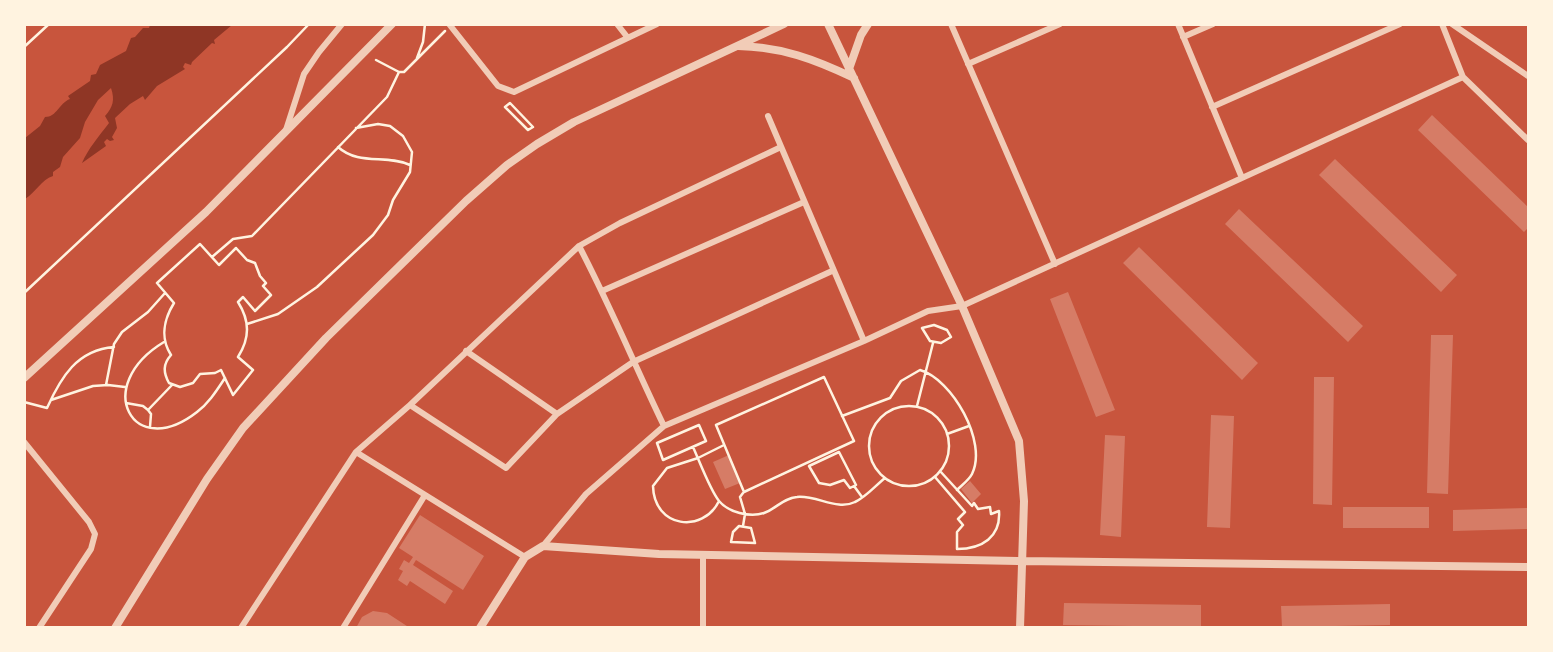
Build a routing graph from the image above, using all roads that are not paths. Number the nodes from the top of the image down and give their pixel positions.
1 (342, 24) edge
2 (392, 24) edge
3 (617, 24) edge
4 (657, 24) edge
5 (768, 24) edge
6 (784, 24) edge
7 (828, 24) edge
8 (867, 24) edge
9 (951, 24) edge
10 (1060, 24) edge
11 (1178, 24) edge
12 (1213, 24) edge
13 (1400, 24) edge
14 (1442, 24) edge
15 (1452, 24) edge
16 (449, 25) edge
17 (759, 36) junction
18 (1183, 37) junction
19 (628, 38) junction
20 (735, 46) junction
21 (968, 64) junction
22 (849, 69) junction
23 (1528, 76) edge
24 (1463, 77) junction
25 (854, 78) junction
26 (1212, 107) junction
27 (768, 116) dead end
28 (284, 135) junction
29 (1528, 140) edge
30 (781, 147) junction
31 (1242, 178) junction
32 (804, 202) junction
33 (579, 246) junction
34 (1055, 264) junction
35 (832, 271) junction
36 (602, 291) junction
37 (962, 306) junction
38 (864, 341) junction
39 (466, 351) junction
40 (633, 362) junction
41 (24, 378) edge
42 (410, 405) junction
43 (557, 414) junction
44 (664, 426) junction
45 (24, 442) edge
46 (356, 452) junction
47 (425, 495) junction
48 (543, 547) junction
49 (702, 555) junction
50 (525, 557) junction
51 (1021, 561) junction
52 (1528, 567) edge
53 (39, 628) edge
54 (115, 628) edge
55 (241, 628) edge
56 (343, 628) edge
57 (480, 628) edge
58 (703, 628) edge
59 (1020, 628) edge

1 - 28 street
2 - 28 street
3 - 19 street
4 - 19 street
5 - 17 street
6 - 17 street
7 - 22 street
8 - 22 street
9 - 21 street
10 - 21 street
11 - 18 street
12 - 18 street
13 - 26 street
14 - 24 street
15 - 23 street
16 - 19 street
17 - 20 street
18 - 26 street
20 - 25 street
20 - 54 street
21 - 34 street
22 - 25 street
24 - 29 street
24 - 31 street
25 - 37 street
26 - 31 street
27 - 30 street
28 - 41 street
30 - 32 street
30 - 33 street
31 - 34 street
32 - 35 street
32 - 36 street
33 - 36 street
33 - 39 street
34 - 37 street
35 - 38 street
35 - 40 street
36 - 40 street
37 - 38 street
37 - 51 street
38 - 44 street
39 - 42 street
39 - 43 street
40 - 43 street
40 - 44 street
42 - 43 street
42 - 46 street
44 - 48 street
45 - 53 street
46 - 47 street
46 - 55 street
47 - 50 street
47 - 56 street
48 - 49 street
48 - 50 street
49 - 51 street
49 - 58 street
50 - 57 street
51 - 52 street
51 - 59 street

